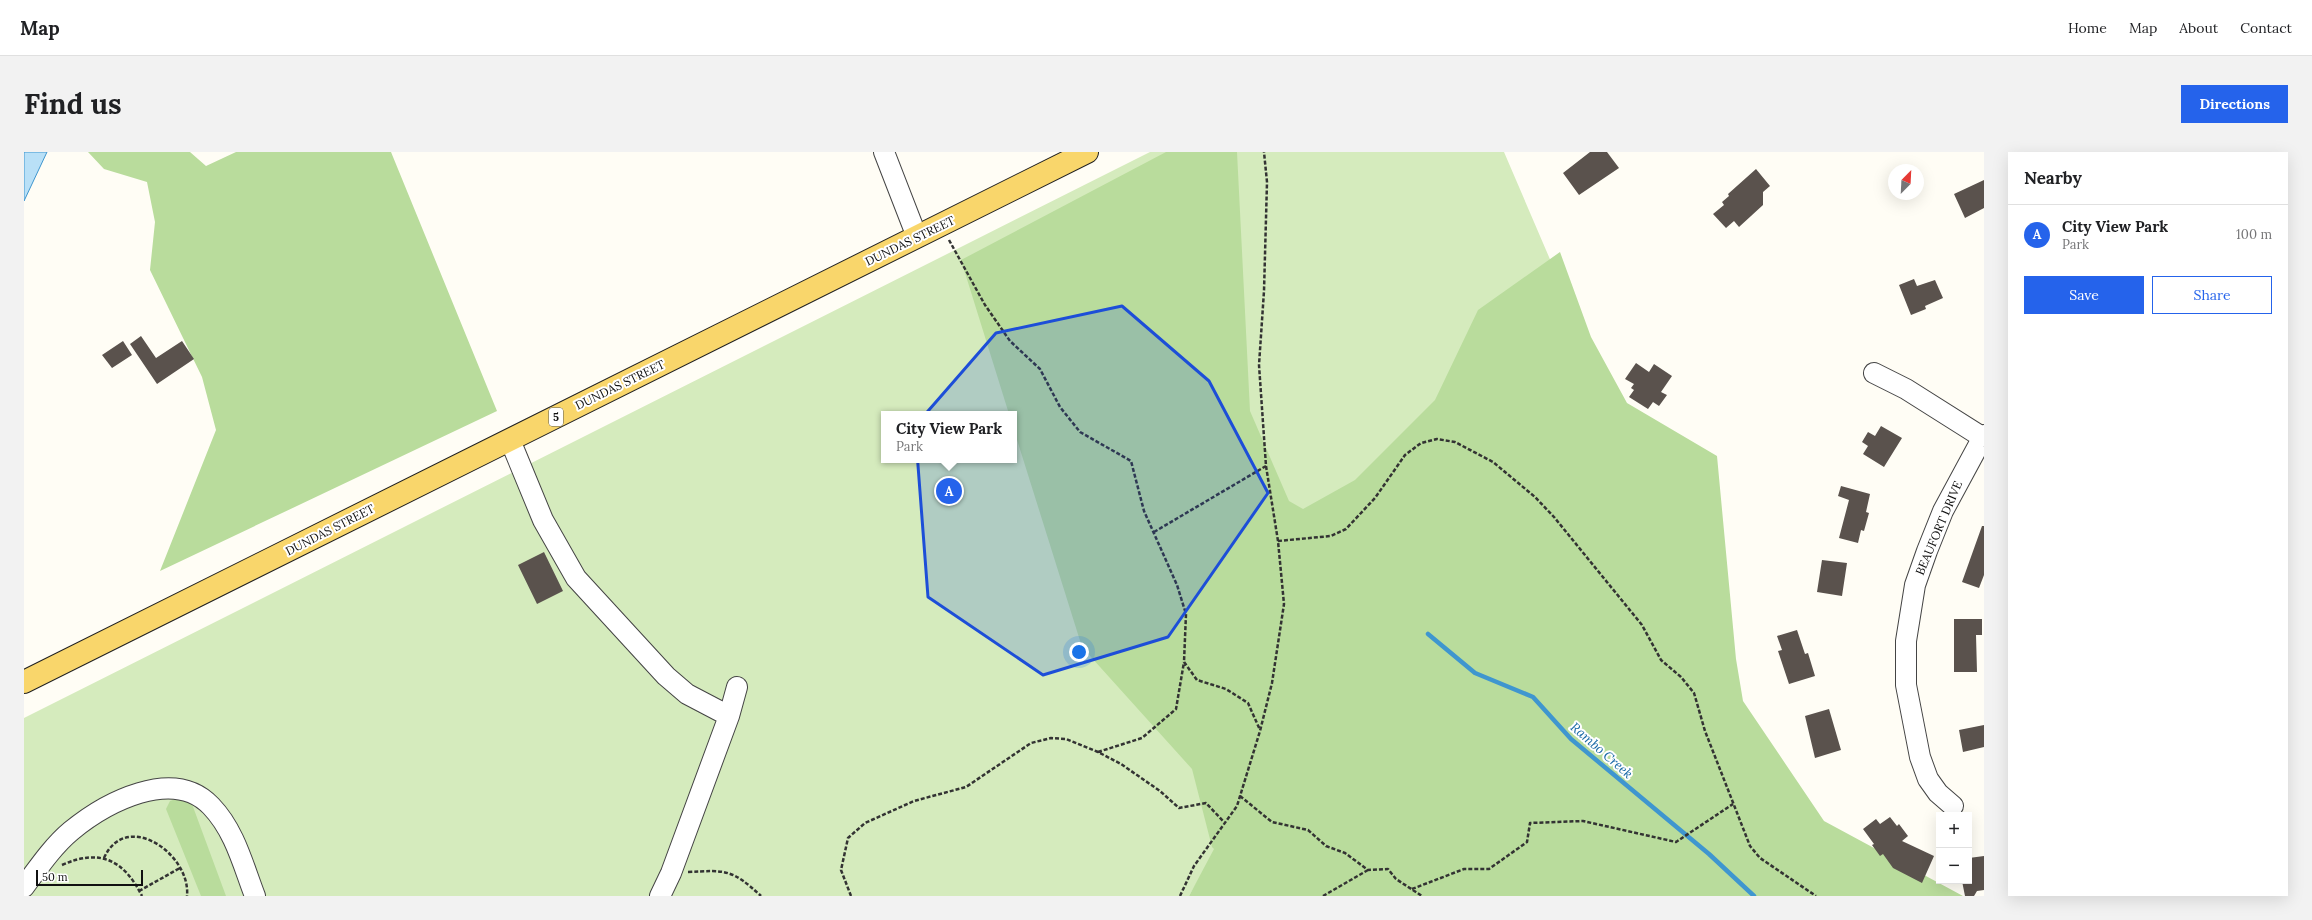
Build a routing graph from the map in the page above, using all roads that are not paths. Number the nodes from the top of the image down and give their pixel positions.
1 (884, 152) edge
2 (1087, 152) edge
3 (917, 237) junction
4 (1874, 373) dead end
5 (1983, 436) edge
6 (510, 440) junction
7 (24, 682) edge
8 (737, 687) dead end
9 (729, 716) junction
10 (1953, 806) dead end
11 (24, 887) edge
12 (255, 896) edge
13 (660, 896) edge

1 - 3 street
2 - 3 main road, DUNDAS STREET / 5
3 - 6 main road, DUNDAS STREET / 5
4 - 5 street
5 - 10 street, BEAUFORT DRIVE
6 - 7 main road, DUNDAS STREET / 5
6 - 9 street
8 - 9 street
9 - 13 street
11 - 12 street

